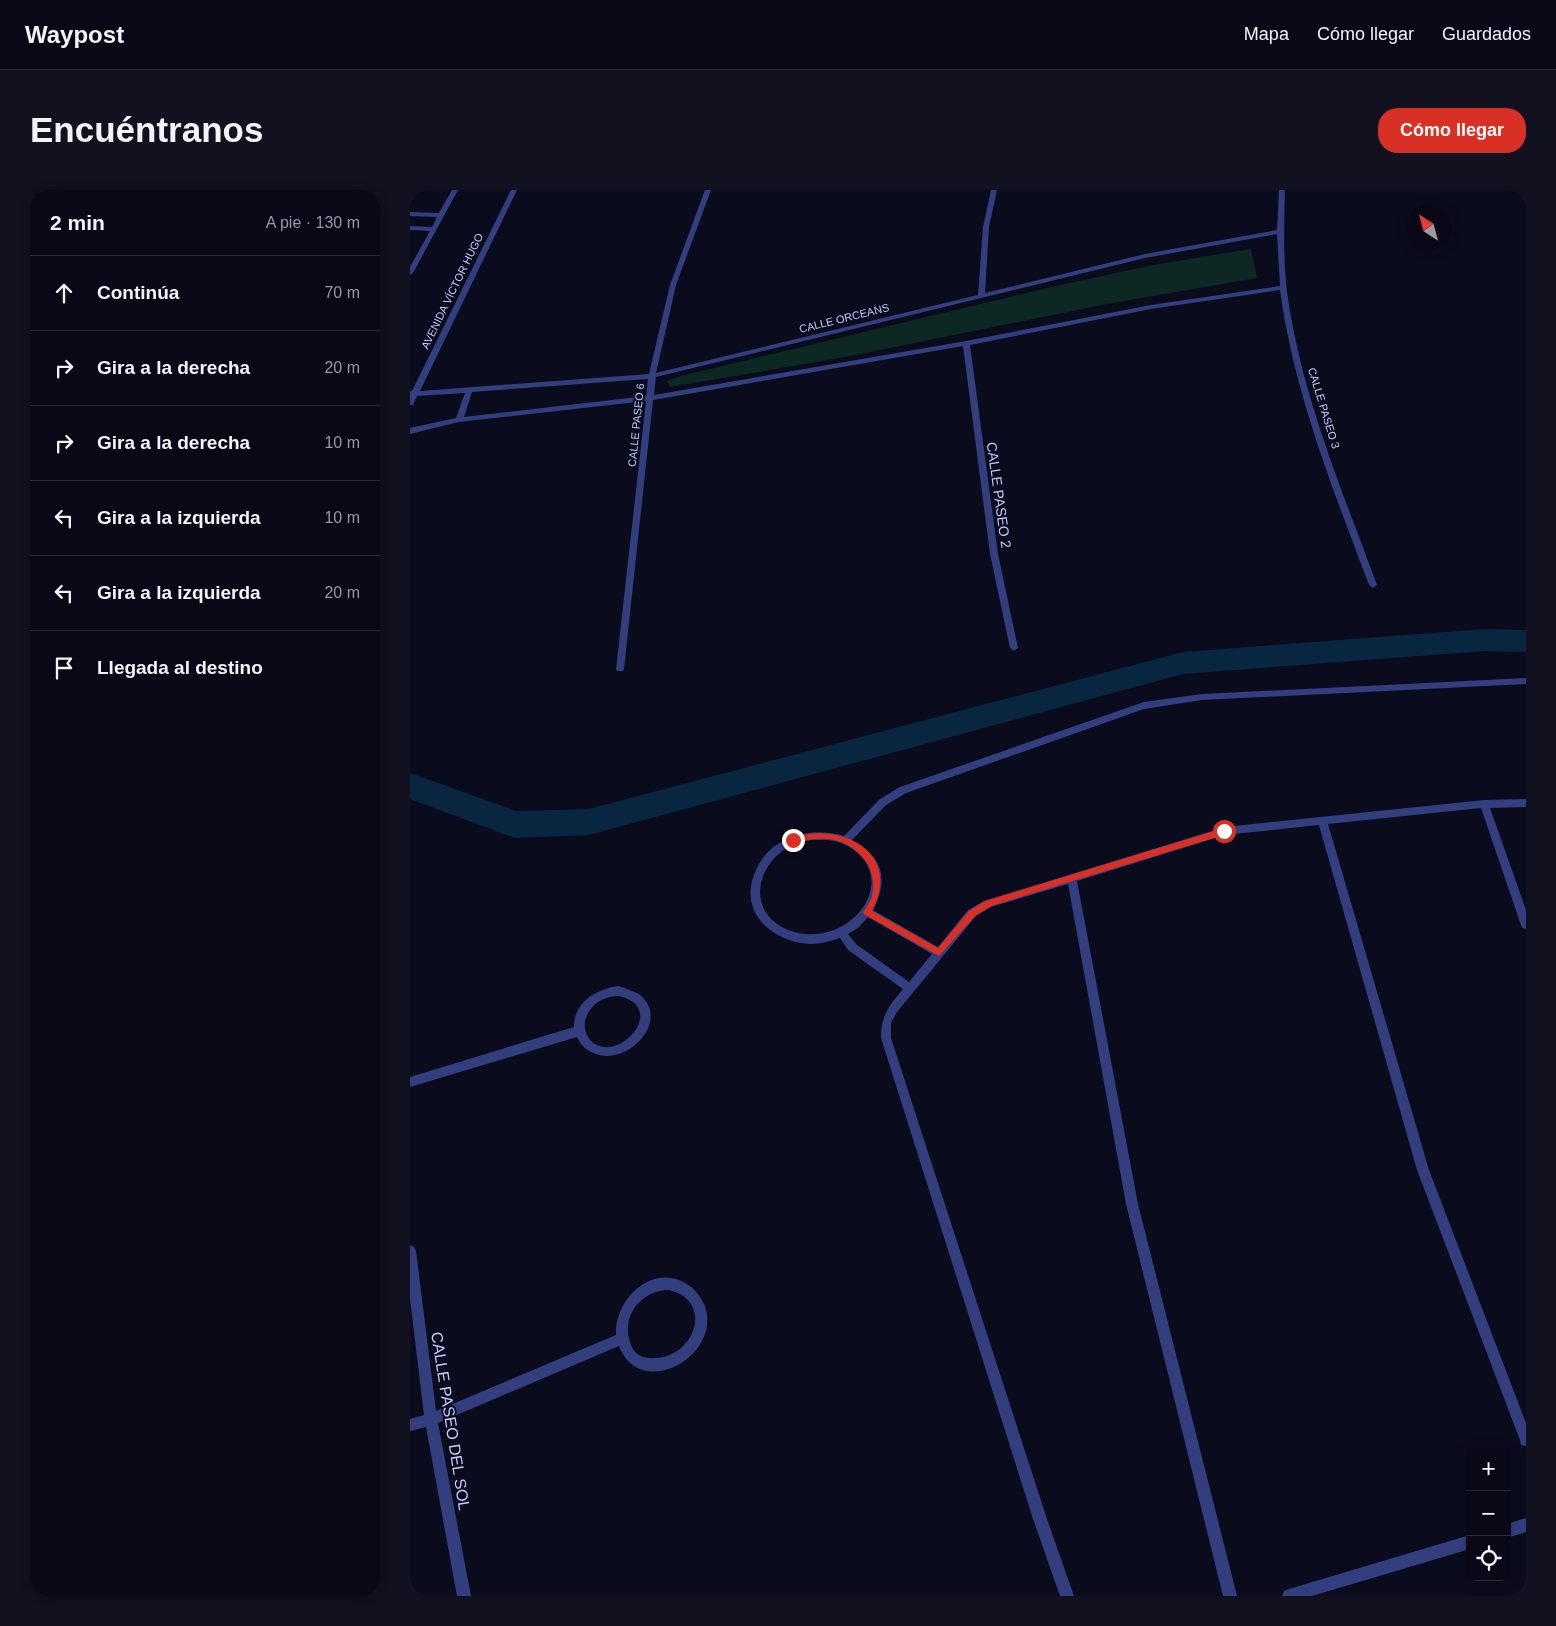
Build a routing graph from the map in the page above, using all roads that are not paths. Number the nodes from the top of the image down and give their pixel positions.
1 (455, 190) edge
2 (514, 190) edge
3 (708, 190) edge
4 (994, 190) edge
5 (1282, 190) edge
6 (410, 214) edge
7 (442, 215) junction
8 (410, 228) edge
9 (434, 229) junction
10 (1280, 231) junction
11 (410, 273) edge
12 (1282, 288) junction
13 (981, 296) junction
14 (966, 343) junction
15 (652, 376) junction
16 (469, 391) junction
17 (412, 393) edge
18 (650, 398) junction
19 (410, 403) edge
20 (459, 420) junction
21 (410, 431) edge
22 (1373, 585) dead end
23 (1014, 648) dead end
24 (620, 669) dead end
25 (1526, 681) edge
26 (1526, 803) edge
27 (1484, 804) junction
28 (1322, 820) junction
29 (846, 840) junction
30 (1072, 878) junction
31 (868, 912) junction
32 (1526, 925) edge
33 (842, 933) junction
34 (939, 953) junction
35 (910, 988) junction
36 (579, 1031) junction
37 (410, 1082) edge
38 (410, 1251) edge
39 (621, 1339) junction
40 (431, 1420) junction
41 (410, 1425) edge
42 (1526, 1440) edge
43 (1526, 1526) edge
44 (1511, 1530) edge
45 (1466, 1543) edge
46 (464, 1596) edge
47 (1067, 1596) edge
48 (1230, 1596) edge
49 (1289, 1596) edge

1 - 7 street
2 - 17 street, AVENIDA VÍCTOR HUGO
3 - 15 street, CALLE PASEO 6
4 - 13 street
5 - 10 street, CALLE PASEO 3
6 - 7 street
7 - 9 street
8 - 9 street
9 - 11 street
10 - 12 street, CALLE PASEO 3
10 - 13 street, CALLE ORCEANS
12 - 14 street
12 - 22 street, CALLE PASEO 3
13 - 15 street, CALLE ORCEANS
14 - 18 street
14 - 23 street, CALLE PASEO 2
15 - 16 street, CALLE ORCEANS
15 - 18 street, CALLE PASEO 6
16 - 17 street, CALLE ORCEANS
16 - 20 street
17 - 19 street, AVENIDA VÍCTOR HUGO
18 - 20 street
18 - 24 street, CALLE PASEO 6
20 - 21 street
25 - 29 street
26 - 27 street
27 - 28 street
27 - 32 street
28 - 30 street
28 - 42 street
29 - 31 street
29 - 33 street
30 - 34 street
30 - 48 street
31 - 33 street
31 - 34 street
33 - 35 street
34 - 35 street
35 - 47 street
36 - 36 street
36 - 37 street
38 - 40 street, CALLE PASEO DEL SOL
39 - 39 street
39 - 40 street
40 - 41 street
40 - 46 street, CALLE PASEO DEL SOL
43 - 44 street
45 - 49 street

